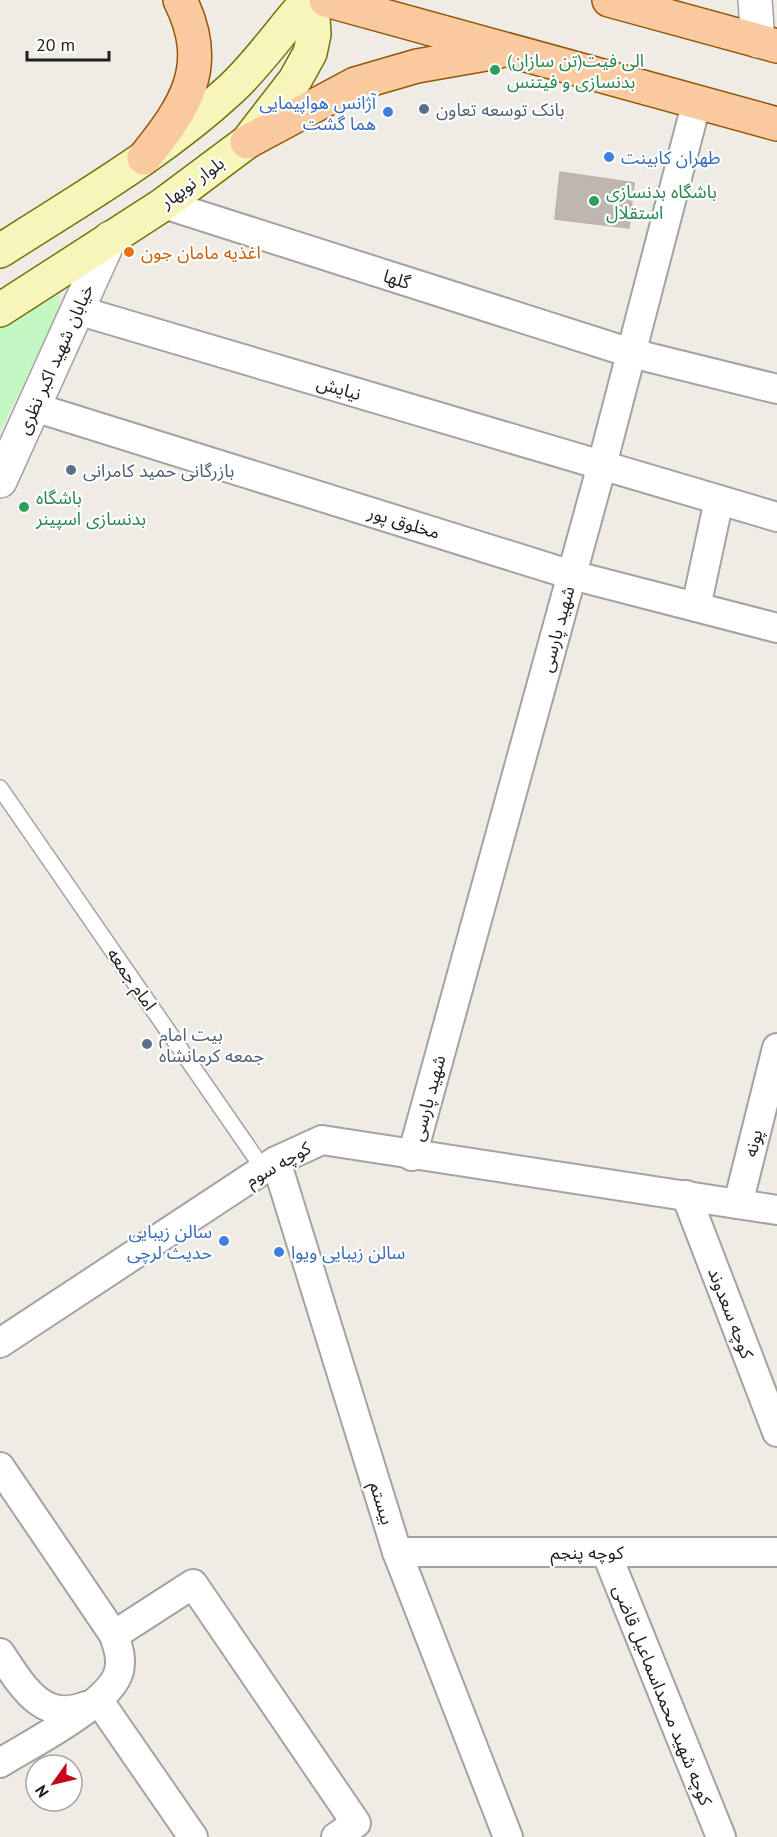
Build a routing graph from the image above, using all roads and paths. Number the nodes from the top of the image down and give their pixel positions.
1 (180, 0) edge
2 (310, 0) edge
3 (326, 0) edge
4 (609, 0) edge
5 (756, 0) edge
6 (767, 44) edge
7 (507, 51) junction
8 (697, 101) junction
9 (777, 124) edge
10 (247, 142) junction
11 (144, 158) junction
12 (164, 204) junction
13 (110, 237) junction
14 (0, 251) edge
15 (0, 310) edge
16 (77, 310) junction
17 (631, 353) junction
18 (777, 390) edge
19 (34, 407) junction
20 (602, 465) junction
21 (0, 481) edge
22 (719, 500) junction
23 (777, 517) edge
24 (572, 575) junction
25 (696, 607) junction
26 (777, 628) edge
27 (0, 788) edge
28 (777, 1048) edge
29 (412, 1156) junction
30 (270, 1165) junction
31 (686, 1195) junction
32 (738, 1204) junction
33 (777, 1210) edge
34 (0, 1344) edge
35 (777, 1432) edge
36 (0, 1467) edge
37 (397, 1552) junction
38 (606, 1552) junction
39 (777, 1552) edge
40 (114, 1635) junction
41 (0, 1653) edge
42 (99, 1701) junction
43 (0, 1763) edge
44 (193, 1837) edge
45 (336, 1837) edge
46 (508, 1837) edge
47 (721, 1837) edge

1 - 11 main road
2 - 10 main road, بلوار نوبهار
2 - 11 main road, بلوار نوبهار
3 - 7 main road
4 - 6 main road
5 - 6 street
7 - 8 main road
7 - 10 main road
8 - 9 main road
8 - 17 street, شهید پارسی
10 - 12 main road, بلوار نوبهار
11 - 14 main road, بلوار نوبهار
12 - 13 main road, بلوار نوبهار
12 - 17 street, گلها
13 - 15 main road, بلوار نوبهار
13 - 16 street, خیابان شهید اکبر نظری
16 - 19 street, خیابان شهید اکبر نظری
16 - 20 street, نیایش
17 - 18 street, گلها
17 - 20 street, شهید پارسی
19 - 21 street, خیابان شهید اکبر نظری
19 - 24 street, مخلوق پور
20 - 22 street, نیایش
20 - 24 street, شهید پارسی
22 - 23 street, نیایش
22 - 25 street
24 - 25 street, مخلوق پور
24 - 29 street, شهید پارسی
25 - 26 street, مخلوق پور
27 - 30 lane, امام جمعه
28 - 32 street, پونه
29 - 30 street, کوچه سوم
29 - 31 street, کوچه سوم
30 - 34 street, کوچه سوم
30 - 37 street, بیستم
31 - 32 street, کوچه سوم
31 - 35 street, کوچه سعدوند
32 - 33 street, کوچه سوم
36 - 40 street
37 - 38 street, کوچه پنجم
37 - 46 street, بیستم
38 - 39 street, کوچه پنجم
38 - 47 street, کوچه شهید محمداسماعیل قاضی
40 - 42 street
40 - 45 street
41 - 42 street
42 - 43 street
42 - 44 street

